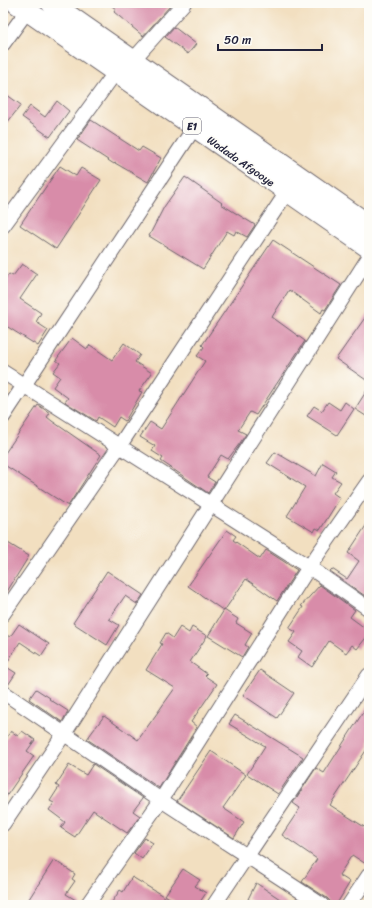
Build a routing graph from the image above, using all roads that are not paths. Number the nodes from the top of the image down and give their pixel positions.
1 (51, 3) edge
2 (184, 3) edge
3 (22, 7) edge
4 (3, 44) edge
5 (133, 60) junction
6 (115, 73) junction
7 (194, 128) junction
8 (287, 192) junction
9 (369, 225) edge
10 (3, 226) edge
11 (369, 248) edge
12 (369, 257) edge
13 (3, 372) edge
14 (23, 385) junction
15 (3, 417) edge
16 (120, 445) junction
17 (369, 481) edge
18 (211, 504) junction
19 (309, 567) junction
20 (369, 609) edge
21 (3, 614) edge
22 (369, 675) edge
23 (3, 692) edge
24 (64, 734) junction
25 (161, 800) junction
26 (3, 824) edge
27 (247, 855) junction
28 (369, 875) edge
29 (87, 905) edge
30 (214, 905) edge
31 (322, 905) edge
32 (349, 905) edge

1 - 5 highway, Wadada Afgooye / E1
2 - 5 street
3 - 4 street
3 - 6 highway, Wadada Afgooye / E1
5 - 9 highway, Wadada Afgooye / E1
6 - 7 highway, Wadada Afgooye / E1
6 - 10 street
7 - 8 highway, Wadada Afgooye / E1
7 - 14 street
8 - 11 highway, Wadada Afgooye / E1
8 - 16 street
12 - 18 street
13 - 14 street
14 - 15 street
14 - 16 street
16 - 18 street
16 - 21 street
17 - 19 street
18 - 19 street
18 - 24 street
19 - 20 street
19 - 25 street
22 - 27 street
23 - 24 street
24 - 25 street
24 - 26 street
25 - 27 street
25 - 29 street
27 - 30 street
27 - 31 street
28 - 32 street

